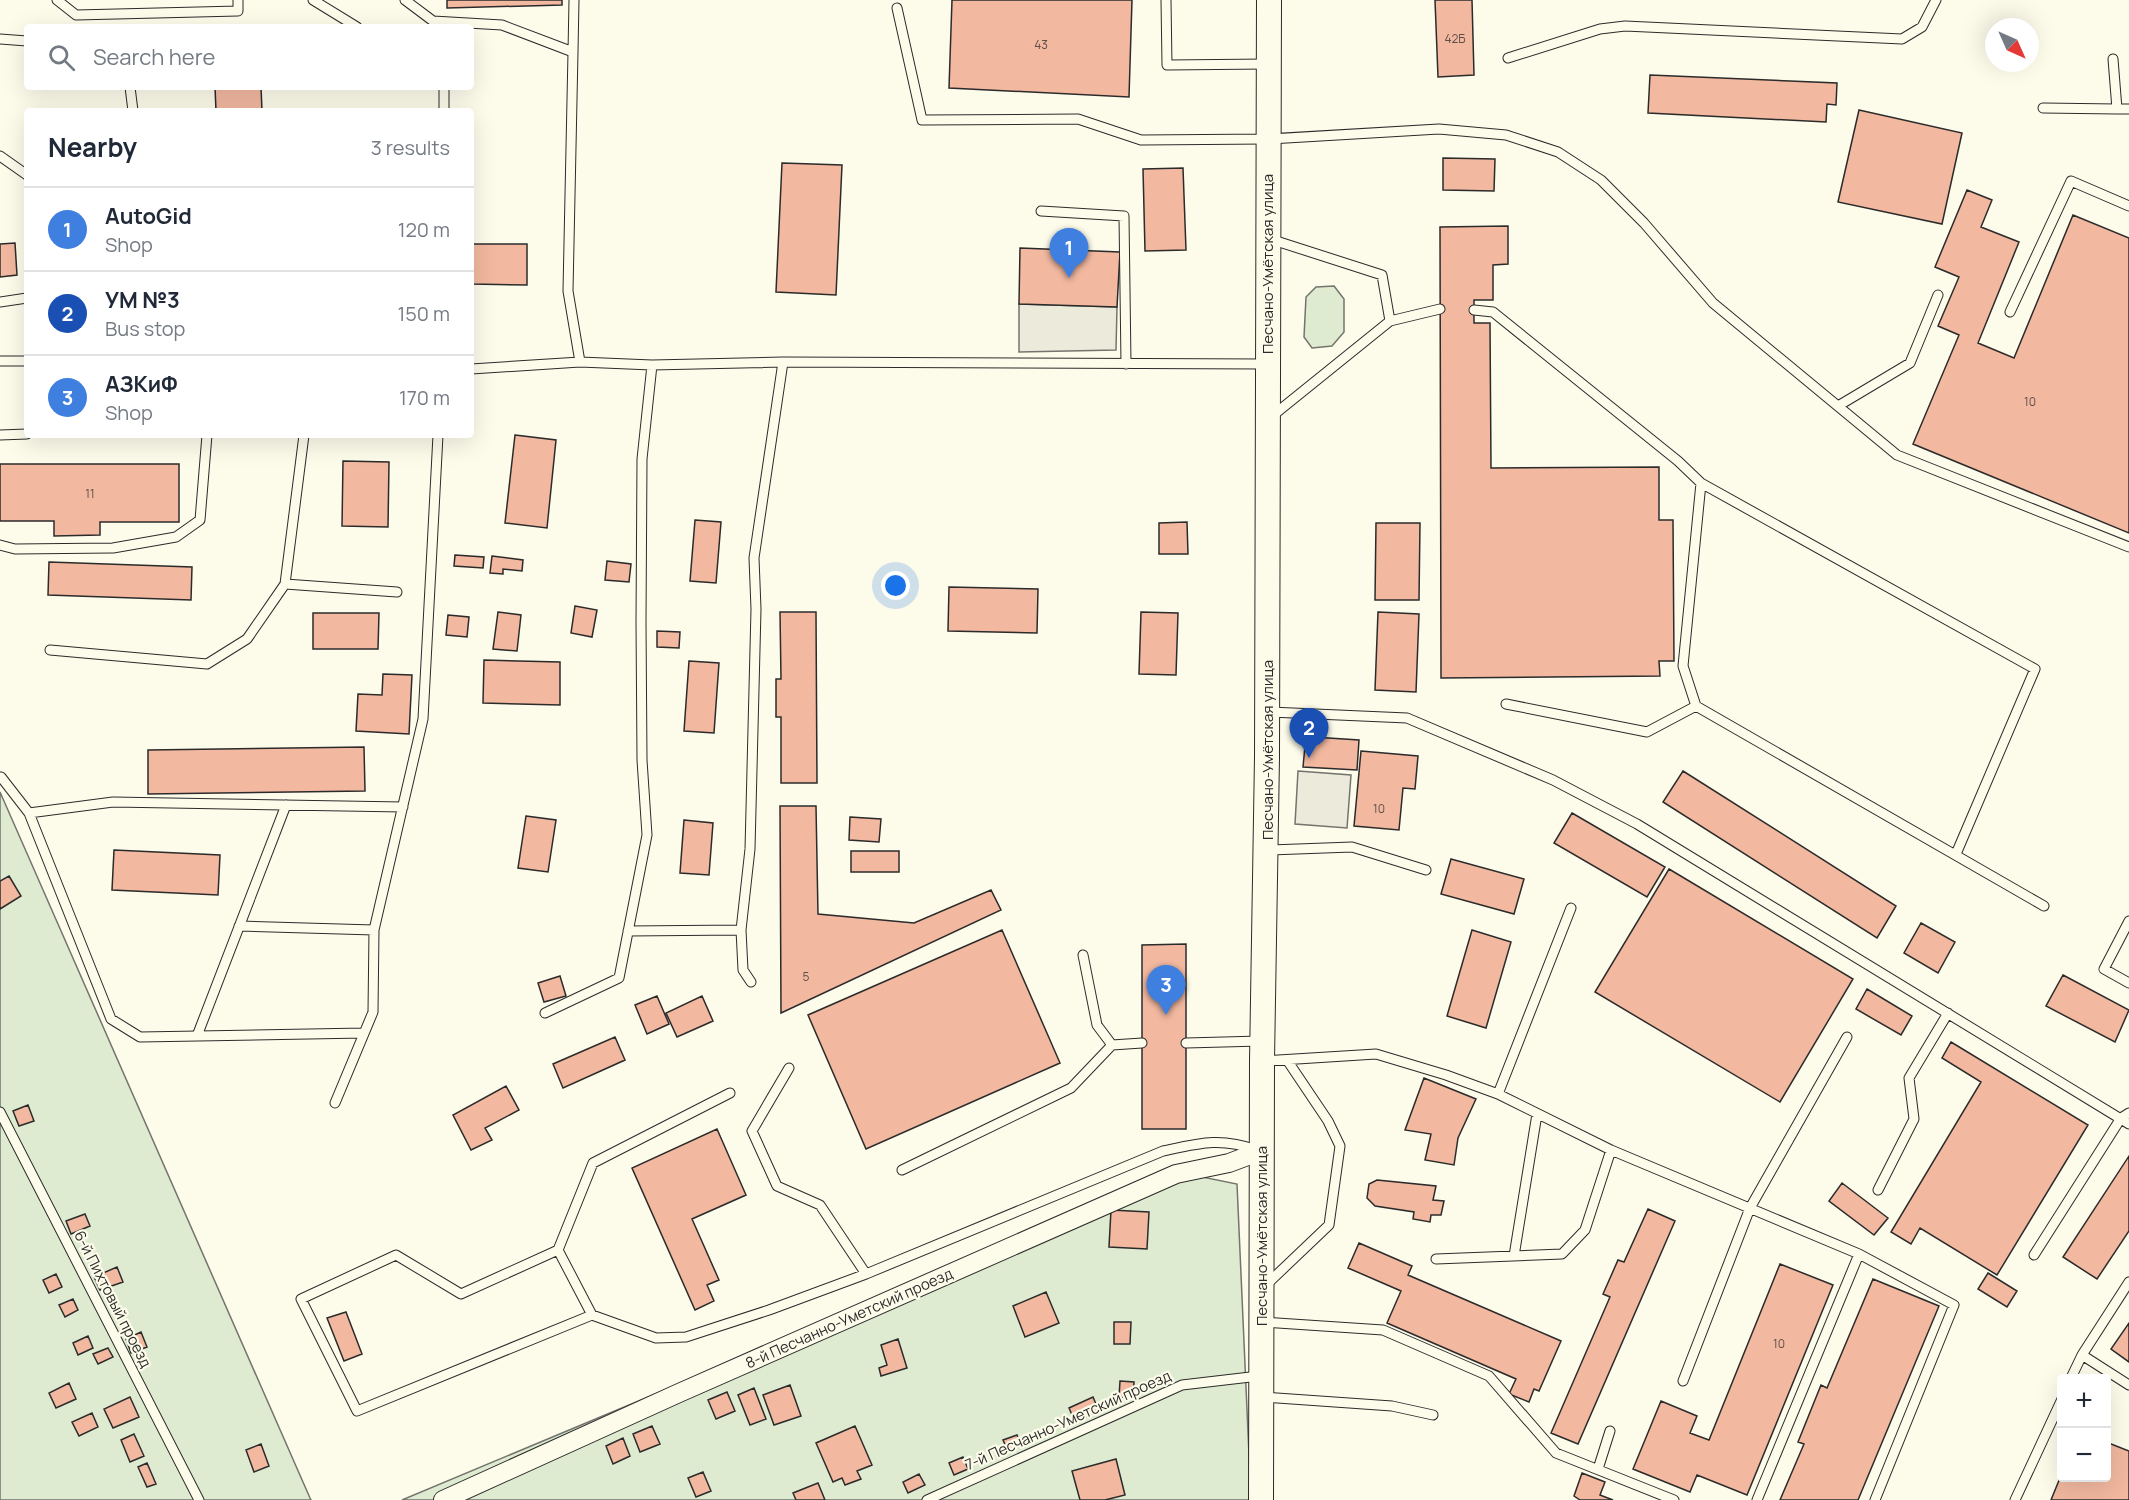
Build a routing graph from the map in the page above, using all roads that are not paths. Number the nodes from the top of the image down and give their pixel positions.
1 (57, 0) edge
2 (238, 0) edge
3 (313, 0) edge
4 (405, 0) edge
5 (574, 0) edge
6 (1166, 0) edge
7 (1269, 0) edge
8 (1936, 0) edge
9 (897, 8) dead end
10 (352, 24) edge
11 (0, 39) edge
12 (24, 41) edge
13 (573, 52) junction
14 (1508, 58) dead end
15 (2113, 60) dead end
16 (1269, 64) junction
17 (130, 90) edge
18 (444, 90) edge
19 (133, 108) edge
20 (444, 108) edge
21 (2043, 108) dead end
22 (2129, 109) edge
23 (2117, 110) junction
24 (1268, 139) junction
25 (0, 156) edge
26 (24, 173) edge
27 (2129, 206) edge
28 (1041, 212) dead end
29 (1267, 238) junction
30 (1938, 295) dead end
31 (24, 298) edge
32 (0, 302) edge
33 (1440, 309) dead end
34 (1474, 310) dead end
35 (2010, 312) dead end
36 (1390, 321) junction
37 (0, 361) edge
38 (24, 361) edge
39 (580, 362) junction
40 (783, 362) junction
41 (1126, 364) junction
42 (1266, 364) junction
43 (652, 365) junction
44 (474, 369) edge
45 (1838, 406) junction
46 (1266, 421) junction
47 (24, 434) edge
48 (0, 435) edge
49 (207, 438) edge
50 (304, 438) edge
51 (438, 438) edge
52 (1701, 483) junction
53 (0, 545) edge
54 (2129, 547) edge
55 (285, 584) junction
56 (397, 591) dead end
57 (50, 650) dead end
58 (1506, 704) dead end
59 (1696, 706) junction
60 (1268, 712) junction
61 (1, 777) edge
62 (286, 805) junction
63 (403, 807) junction
64 (29, 813) junction
65 (1267, 850) junction
66 (1956, 854) junction
67 (1426, 870) dead end
68 (2044, 906) dead end
69 (1571, 908) dead end
70 (2129, 921) edge
71 (239, 926) junction
72 (374, 930) junction
73 (741, 930) junction
74 (628, 931) junction
75 (1083, 955) dead end
76 (751, 982) dead end
77 (2129, 982) edge
78 (545, 1013) dead end
79 (1948, 1013) junction
80 (364, 1034) junction
81 (197, 1036) junction
82 (1848, 1037) dead end
83 (1142, 1043) dead end
84 (1186, 1043) dead end
85 (1112, 1045) junction
86 (1262, 1051) junction
87 (1287, 1060) junction
88 (789, 1068) dead end
89 (730, 1093) dead end
90 (1498, 1094) junction
91 (335, 1103) dead end
92 (0, 1112) edge
93 (1537, 1114) junction
94 (2125, 1115) edge
95 (2129, 1124) edge
96 (1611, 1150) junction
97 (1261, 1151) junction
98 (902, 1170) dead end
99 (1878, 1190) dead end
100 (1750, 1208) junction
101 (558, 1250) junction
102 (1859, 1254) junction
103 (2034, 1255) dead end
104 (1514, 1256) junction
105 (1436, 1259) dead end
106 (866, 1274) junction
107 (2129, 1282) edge
108 (1261, 1290) junction
109 (592, 1315) junction
110 (1261, 1322) junction
111 (2082, 1355) junction
112 (2073, 1374) edge
113 (1683, 1381) dead end
114 (2129, 1385) edge
115 (1261, 1387) junction
116 (2057, 1408) edge
117 (1433, 1415) dead end
118 (1610, 1431) dead end
119 (1598, 1470) junction
120 (199, 1500) edge
121 (443, 1500) edge
122 (927, 1500) edge
123 (1261, 1500) edge
124 (1674, 1500) edge
125 (1757, 1500) edge
126 (1875, 1500) edge
127 (2015, 1500) edge

1 - 2 lane
3 - 10 lane
4 - 13 lane
5 - 13 lane
6 - 16 lane
7 - 16 main road, Песчано-Умётская улица
8 - 14 lane
9 - 24 lane
11 - 12 lane
13 - 39 lane
15 - 23 lane
16 - 24 main road, Песчано-Умётская улица
17 - 19 lane
18 - 20 lane
21 - 23 lane
22 - 23 lane
24 - 29 main road, Песчано-Умётская улица
24 - 45 lane
25 - 26 lane
27 - 35 lane
28 - 41 lane
29 - 36 lane
29 - 42 main road, Песчано-Умётская улица
30 - 45 lane
31 - 32 lane
33 - 36 lane
34 - 52 lane
36 - 46 lane
37 - 38 lane
39 - 43 lane
39 - 44 lane
40 - 41 lane
40 - 43 lane
40 - 73 lane
41 - 42 lane
42 - 46 main road, Песчано-Умётская улица
43 - 74 lane
45 - 54 lane
46 - 60 main road, Песчано-Умётская улица
47 - 48 lane
49 - 53 lane
50 - 55 lane
51 - 63 lane
52 - 59 lane
52 - 66 lane
55 - 56 lane
55 - 57 lane
58 - 59 lane
59 - 66 lane
60 - 65 main road, Песчано-Умётская улица
60 - 79 lane
61 - 64 lane
62 - 63 lane
62 - 64 lane
62 - 71 lane
63 - 72 lane
64 - 81 lane
65 - 67 lane
65 - 86 main road, Песчано-Умётская улица
66 - 68 lane
69 - 90 lane
70 - 77 lane
71 - 72 lane
71 - 81 lane
72 - 80 lane
73 - 74 lane
73 - 76 lane
74 - 78 lane
75 - 85 lane
79 - 94 lane
79 - 99 lane
80 - 81 lane
80 - 91 lane
82 - 100 lane
83 - 85 lane
84 - 86 lane
85 - 98 lane
86 - 87 lane
86 - 97 main road, Песчано-Умётская улица
87 - 90 lane
87 - 108 lane
88 - 106 lane
89 - 101 lane
90 - 93 lane
92 - 120 lane, 6-й Пихтовый проезд
93 - 96 lane
93 - 104 lane
94 - 95 lane
94 - 103 lane
96 - 100 lane
96 - 104 lane
97 - 106 lane
97 - 108 main road, Песчано-Умётская улица
97 - 121 street, 8-й Песчанно-Уметский проезд
100 - 102 lane
100 - 113 lane
101 - 109 lane
101 - 109 lane
102 - 125 lane
102 - 126 lane
104 - 105 lane
106 - 109 lane
107 - 111 lane
108 - 110 main road, Песчано-Умётская улица
110 - 115 main road, Песчано-Умётская улица
110 - 119 lane
111 - 112 lane
111 - 114 lane
115 - 117 lane, 7-й Песчанно-Уметский проезд
115 - 122 lane, 7-й Песчанно-Уметский проезд
115 - 123 main road, Песчано-Умётская улица
116 - 127 lane
118 - 119 lane
119 - 124 lane

